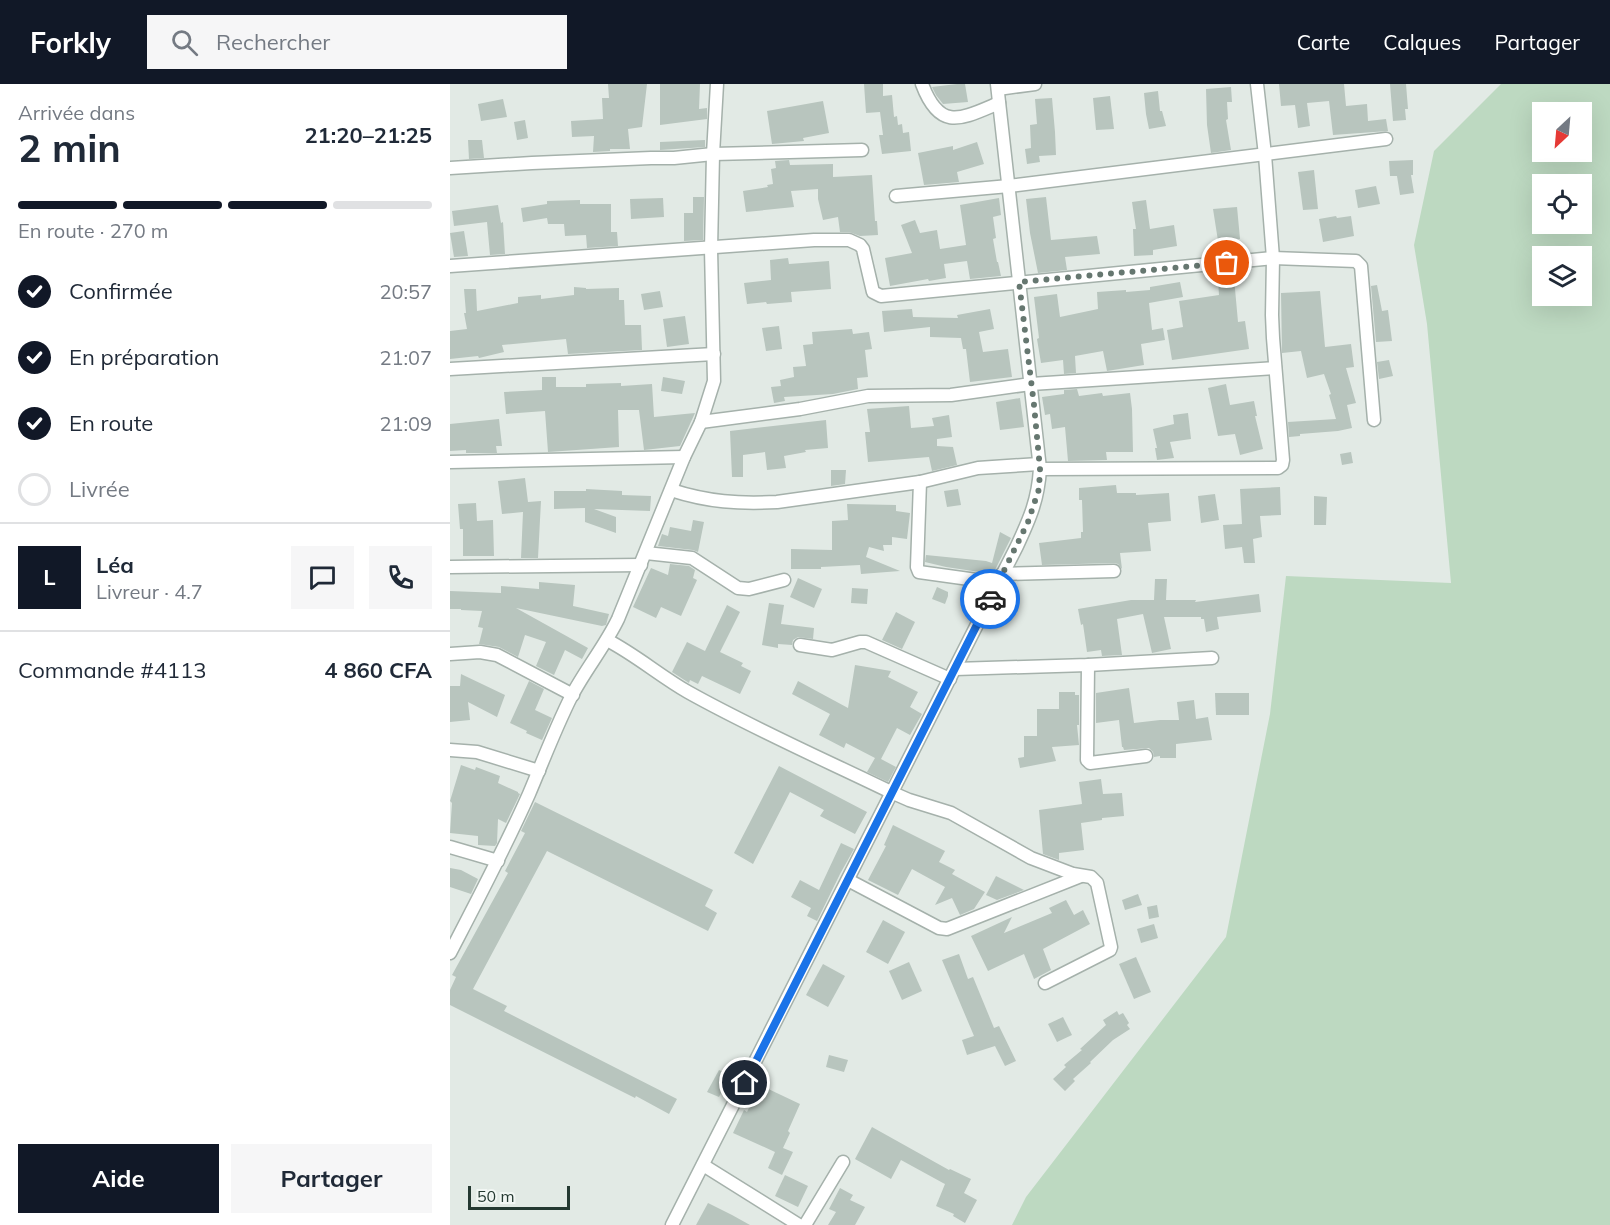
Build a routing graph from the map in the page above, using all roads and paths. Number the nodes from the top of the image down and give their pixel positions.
1 (717, 84) edge
2 (922, 84) edge
3 (1035, 84) edge
4 (1257, 84) edge
5 (997, 86) edge
6 (999, 103) junction
7 (1386, 139) dead end
8 (862, 150) dead end
9 (712, 154) junction
10 (1265, 155) junction
11 (450, 168) edge
12 (1009, 186) junction
13 (896, 196) dead end
14 (711, 249) junction
15 (1273, 258) junction
16 (450, 266) edge
17 (1019, 282) junction
18 (714, 354) junction
19 (1275, 368) junction
20 (450, 369) edge
21 (1031, 384) junction
22 (1374, 420) dead end
23 (701, 422) junction
24 (684, 457) junction
25 (450, 462) edge
26 (1039, 467) junction
27 (921, 482) junction
28 (671, 490) junction
29 (644, 559) junction
30 (450, 567) edge
31 (1114, 571) dead end
32 (1000, 578) junction
33 (784, 580) dead end
34 (607, 640) junction
35 (800, 645) dead end
36 (450, 654) edge
37 (1212, 658) dead end
38 (1088, 665) junction
39 (953, 674) junction
40 (573, 694) junction
41 (450, 750) edge
42 (1146, 756) dead end
43 (538, 771) junction
44 (892, 793) junction
45 (450, 847) edge
46 (498, 861) junction
47 (1080, 876) junction
48 (848, 880) junction
49 (450, 953) edge
50 (1045, 983) dead end
51 (843, 1162) dead end
52 (703, 1165) junction
53 (793, 1224) edge
54 (672, 1225) edge
55 (805, 1225) edge

1 - 9 street
2 - 6 street
3 - 5 street
4 - 10 street
5 - 6 street
6 - 12 street
7 - 10 street
8 - 9 street
9 - 11 street
9 - 14 street
10 - 12 street
10 - 15 street
12 - 13 street
12 - 17 street
14 - 16 street
14 - 17 street
14 - 18 street
15 - 17 street
15 - 19 street
15 - 22 street
17 - 21 street
18 - 20 street
18 - 23 street
19 - 21 street
19 - 26 street
21 - 23 street
21 - 26 street
23 - 24 street
24 - 25 street
24 - 28 street
26 - 27 street
26 - 32 street
27 - 28 street
27 - 32 street
28 - 29 street
29 - 30 street
29 - 33 street
29 - 34 street
31 - 32 street
32 - 39 street
34 - 40 street
34 - 44 street
35 - 39 street
36 - 40 street
37 - 38 street
38 - 39 street
38 - 42 street
39 - 44 street
40 - 43 street
41 - 43 street
43 - 46 street
44 - 47 street
44 - 48 street
45 - 46 street
46 - 49 street
47 - 48 street
47 - 50 street
48 - 52 street
51 - 55 street
52 - 53 street
52 - 54 street

